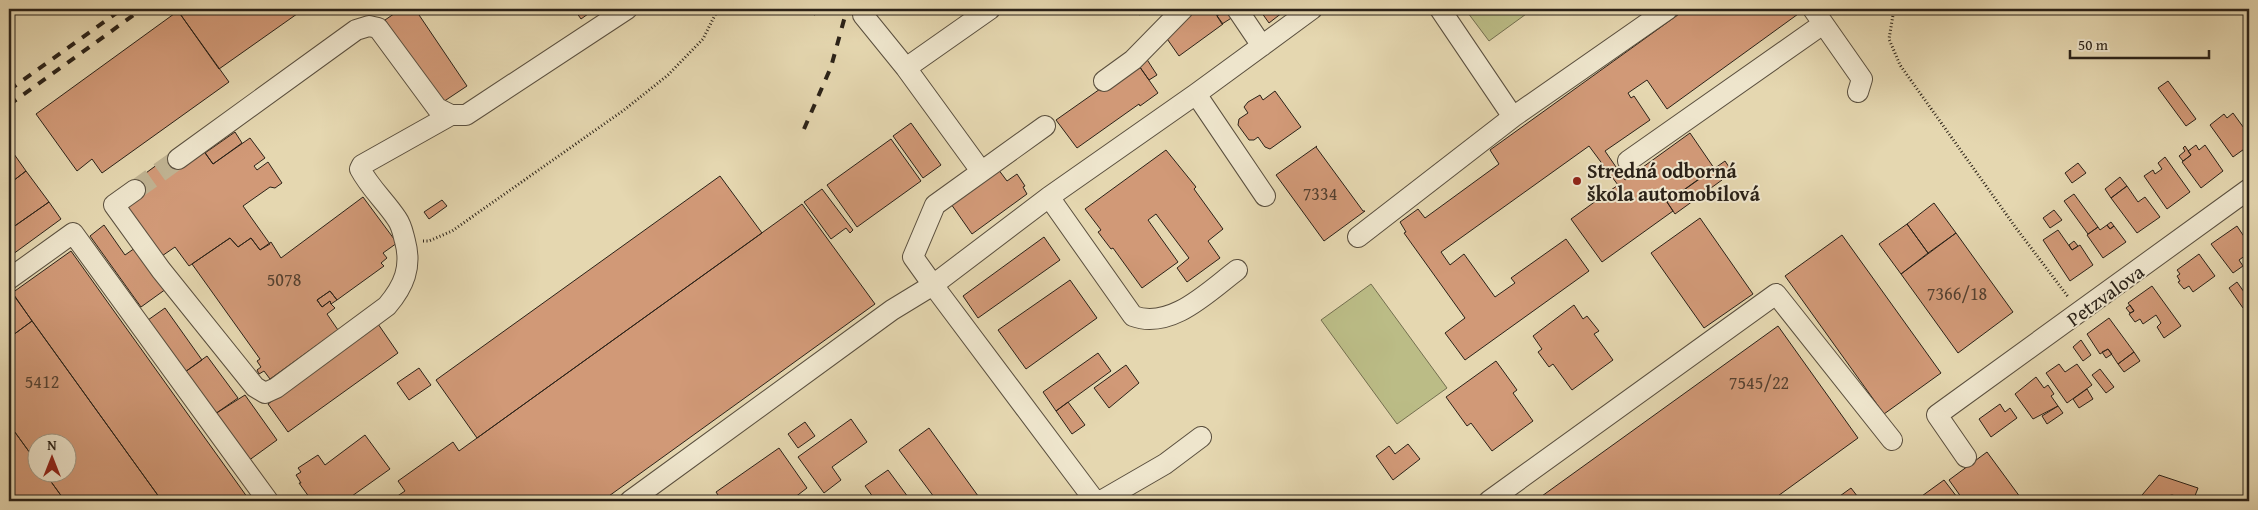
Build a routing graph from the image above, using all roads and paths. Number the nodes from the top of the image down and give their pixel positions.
1 (627, 9) edge
2 (718, 9) edge
3 (990, 9) edge
4 (1184, 9) edge
5 (1237, 9) edge
6 (1312, 9) edge
7 (1440, 9) edge
8 (1668, 9) edge
9 (1894, 9) edge
10 (862, 11) edge
11 (1818, 16) edge
12 (1262, 46) junction
13 (906, 68) junction
14 (1104, 81) dead end
15 (1858, 92) dead end
16 (1196, 94) junction
17 (451, 115) junction
18 (1513, 117) junction
19 (1045, 126) dead end
20 (178, 159) tunnel mouth
21 (1628, 161) dead end
22 (981, 171) junction
23 (2249, 189) edge
24 (135, 190) tunnel mouth
25 (1265, 196) dead end
26 (1049, 197) junction
27 (1358, 238) dead end
28 (405, 241) junction
29 (1237, 270) dead end
30 (9, 278) edge
31 (933, 285) junction
32 (2080, 313) junction
33 (1201, 437) dead end
34 (1892, 440) dead end
35 (1966, 457) dead end
36 (268, 501) edge
37 (630, 501) edge
38 (1095, 501) edge
39 (1101, 501) edge
40 (1489, 501) edge

1 - 17 street
2 - 28 path
3 - 13 street
4 - 14 street
5 - 12 street
6 - 12 street
7 - 18 street
8 - 18 street
9 - 32 path
10 - 13 street
11 - 15 street
11 - 21 street
12 - 16 street
13 - 22 street
16 - 25 street
16 - 26 street
17 - 20 street
17 - 28 street
18 - 27 street
19 - 22 street
22 - 31 street
23 - 32 street, Petzvalova
24 - 28 street
26 - 29 street
26 - 31 street
30 - 36 street
31 - 37 street
31 - 38 street
32 - 35 street, Petzvalova
33 - 39 street
34 - 40 street

